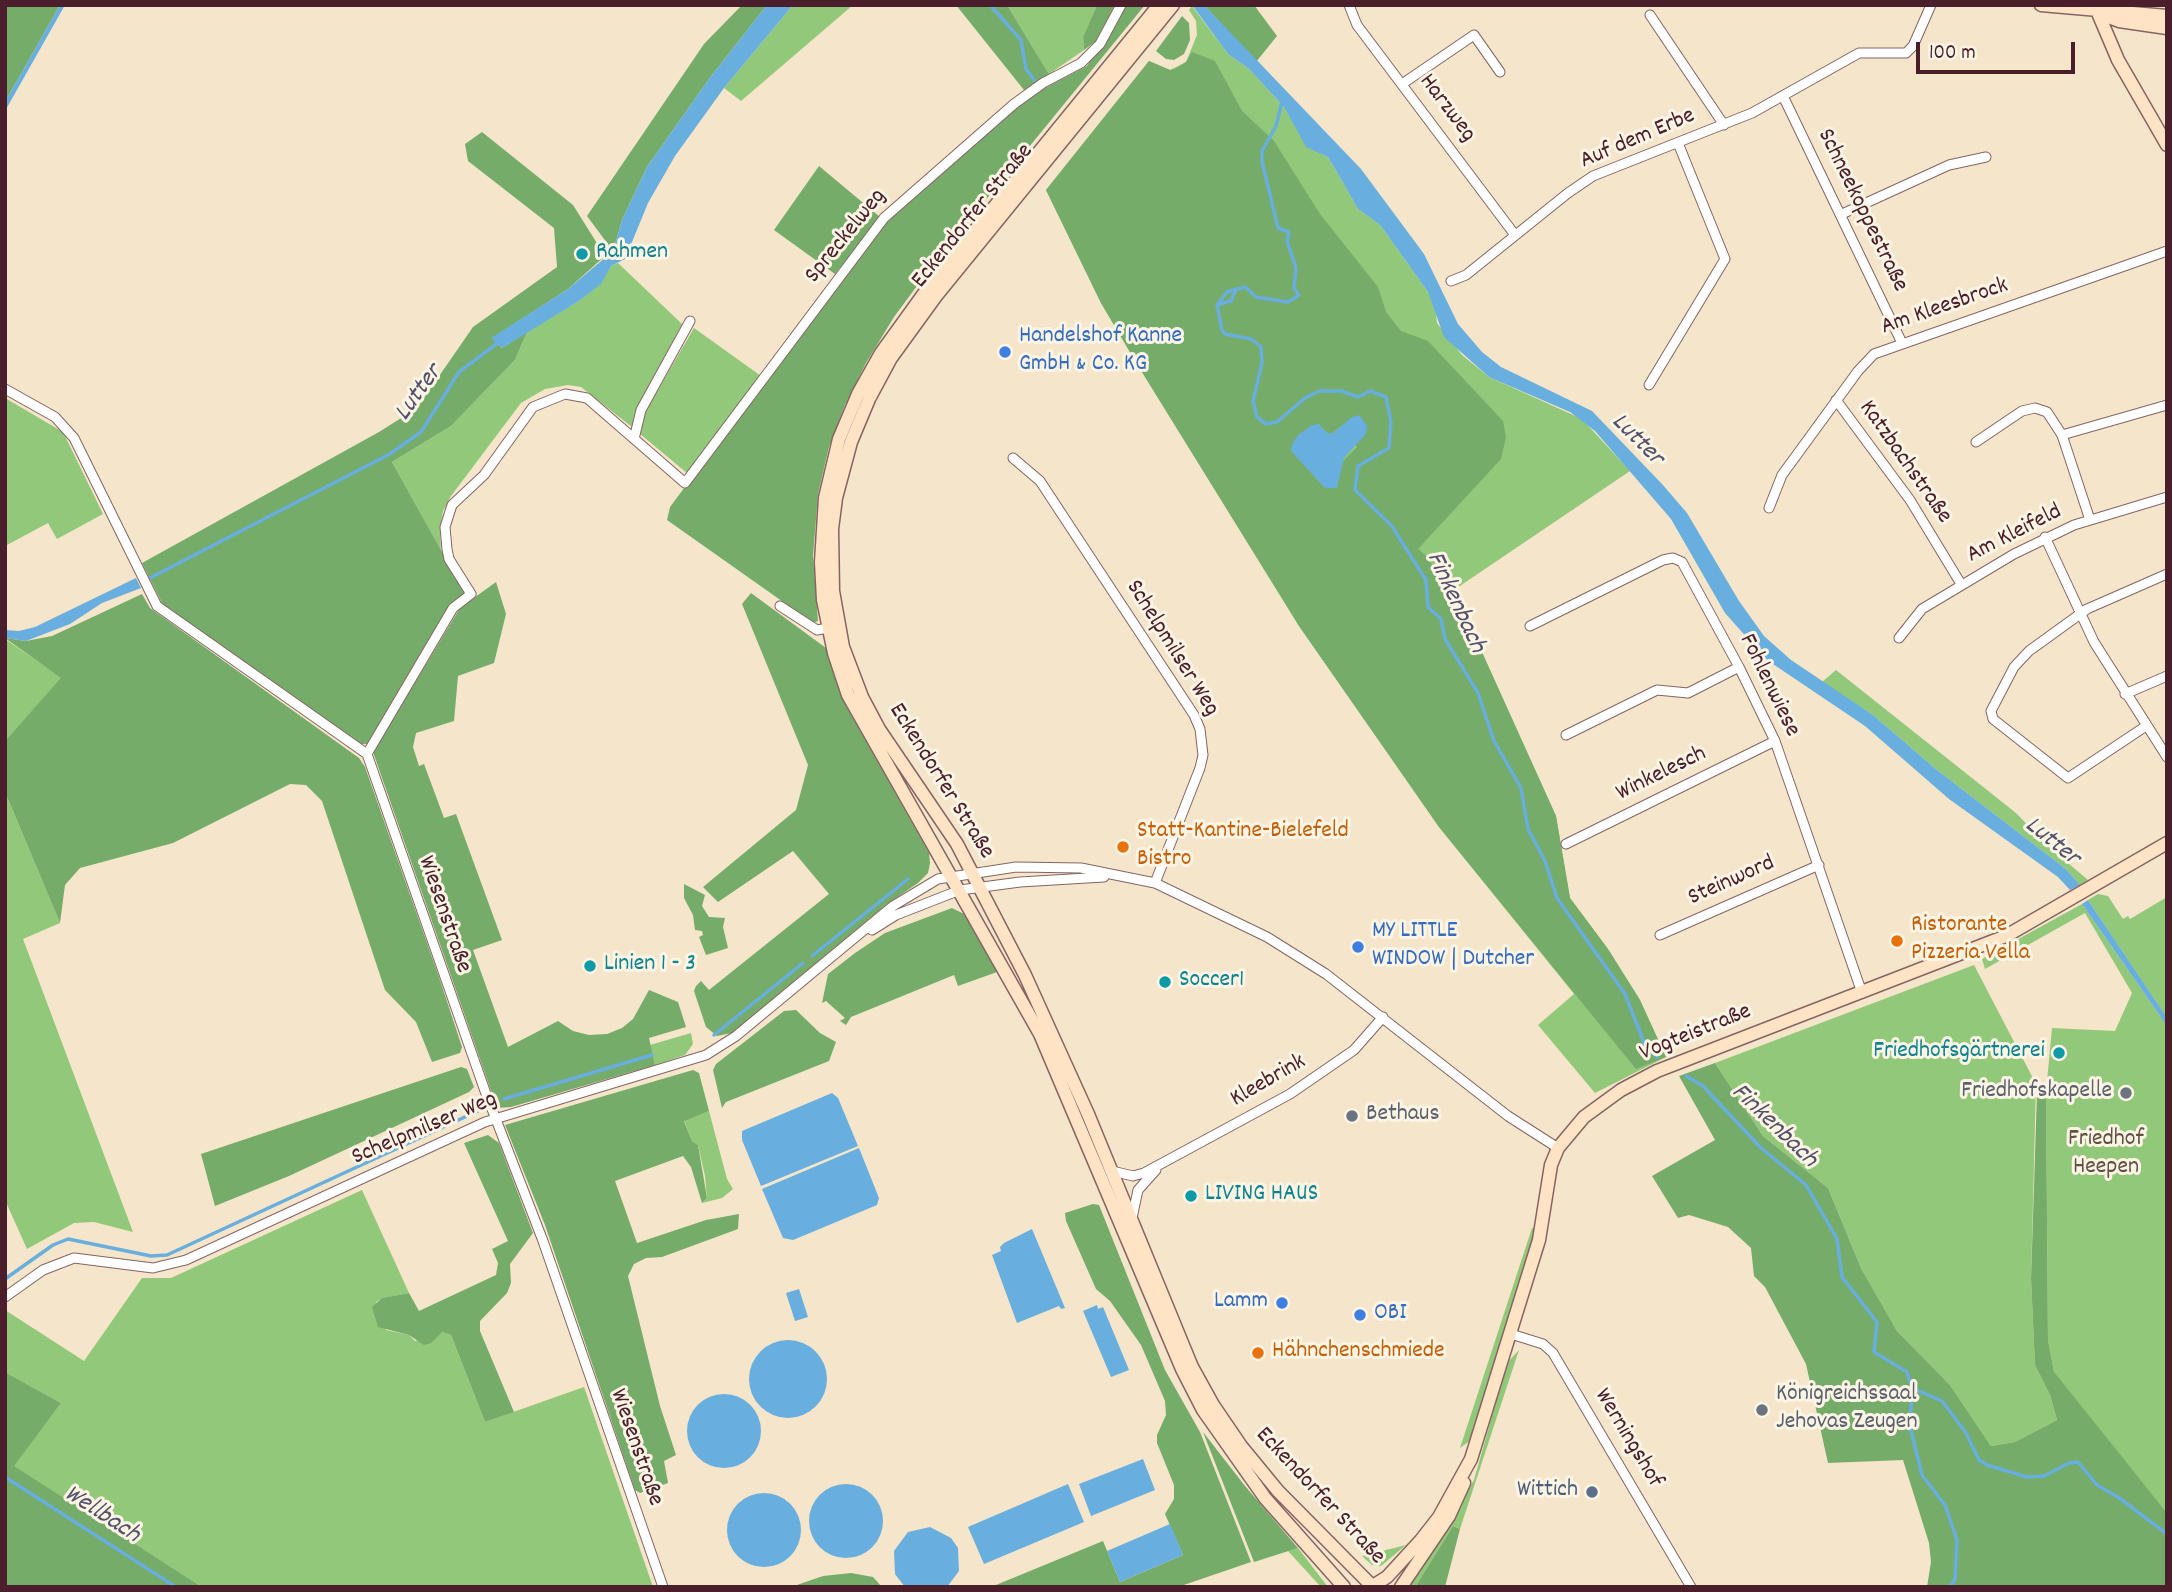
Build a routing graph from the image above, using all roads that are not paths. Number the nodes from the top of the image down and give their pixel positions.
1 (1121, 5) edge
2 (1349, 5) edge
3 (1931, 5) edge
4 (2041, 5) edge
5 (1167, 7) edge
6 (2095, 9) edge
7 (1650, 15) dead end
8 (2167, 16) edge
9 (2167, 28) edge
10 (1500, 72) dead end
11 (1402, 84) junction
12 (1783, 96) junction
13 (1724, 125) junction
14 (1678, 143) junction
15 (2167, 145) edge
16 (1986, 157) dead end
17 (1842, 214) junction
18 (1515, 235) junction
19 (2167, 251) edge
20 (1451, 281) dead end
21 (690, 321) dead end
22 (1902, 343) junction
23 (1649, 385) dead end
24 (5, 389) edge
25 (1836, 400) junction
26 (2167, 405) edge
27 (2062, 435) junction
28 (634, 439) junction
29 (1976, 442) dead end
30 (1013, 458) dead end
31 (2167, 498) edge
32 (1769, 508) dead end
33 (2090, 520) junction
34 (2045, 537) junction
35 (2167, 573) edge
36 (1961, 584) junction
37 (780, 606) dead end
38 (2080, 614) junction
39 (1530, 626) dead end
40 (828, 628) junction
41 (1899, 638) dead end
42 (1739, 667) junction
43 (2167, 676) edge
44 (2125, 694) junction
45 (2146, 726) junction
46 (1566, 735) dead end
47 (1775, 741) junction
48 (367, 754) junction
49 (2167, 757) edge
50 (2167, 843) edge
51 (1566, 844) dead end
52 (1819, 865) junction
53 (973, 873) junction
54 (952, 874) junction
55 (1137, 879) junction
56 (1155, 883) junction
57 (981, 888) junction
58 (960, 890) junction
59 (1660, 935) dead end
60 (845, 948) junction
61 (1862, 993) junction
62 (1383, 1017) junction
63 (495, 1118) junction
64 (1558, 1148) junction
65 (1163, 1164) junction
66 (1112, 1171) junction
67 (1132, 1220) junction
68 (5, 1297) edge
69 (1511, 1334) junction
70 (1467, 1468) junction
71 (1372, 1586) edge
72 (663, 1587) edge
73 (1344, 1587) edge
74 (1401, 1587) edge
75 (1690, 1587) edge

1 - 28 street, Spreckelweg
2 - 11 street, Harzweg
3 - 12 street, Auf dem Erbe
4 - 6 main road
5 - 40 main road, Eckendorfer Straße
5 - 53 main road, Eckendorfer Straße
6 - 8 main road
6 - 9 main road
6 - 15 main road
7 - 13 street
10 - 11 street
11 - 18 street, Harzweg
12 - 13 street, Auf dem Erbe
12 - 17 street, Schneekoppestraße
13 - 14 street, Auf dem Erbe
14 - 18 street, Auf dem Erbe
14 - 23 street
16 - 17 street
17 - 22 street, Schneekoppestraße
18 - 20 street, Auf dem Erbe
19 - 22 street, Am Kleesbrock
21 - 28 street
22 - 25 street, Am Kleesbrock
24 - 48 street
25 - 32 street, Am Kleesbrock
25 - 36 street, Katzbachstraße
26 - 27 street
27 - 29 street
27 - 33 street
28 - 48 street
30 - 56 street, Schelpmilser Weg
31 - 33 street, Am Kleifeld
33 - 34 street, Am Kleifeld
34 - 36 street, Am Kleifeld
34 - 38 street
35 - 38 street
36 - 41 street, Am Kleifeld
37 - 40 street
38 - 44 street
38 - 45 street
39 - 42 street, Fohlenwiese
40 - 54 main road, Eckendorfer Straße
42 - 46 street
42 - 47 street, Fohlenwiese
43 - 44 street
44 - 45 street
45 - 49 street
47 - 51 street, Winkelesch
47 - 52 street, Fohlenwiese
48 - 63 street, Wiesenstraße
50 - 61 main road, Vogteistraße
52 - 59 street, Steinword
52 - 61 street, Fohlenwiese
53 - 54 street, Schelpmilser Weg
53 - 55 street, Schelpmilser Weg
53 - 57 main road, Eckendorfer Straße
54 - 58 main road, Eckendorfer Straße
54 - 60 street, Schelpmilser Weg
55 - 56 street, Schelpmilser Weg
55 - 57 street, Schelpmilser Weg
56 - 62 street, Schelpmilser Weg
57 - 58 street, Schelpmilser Weg
57 - 66 main road, Eckendorfer Straße
58 - 60 street, Schelpmilser Weg
58 - 73 main road, Eckendorfer Straße
60 - 63 street, Schelpmilser Weg
61 - 64 main road, Vogteistraße
62 - 64 street, Schelpmilser Weg
62 - 65 street, Kleebrink
63 - 68 street, Schelpmilser Weg
63 - 72 street, Wiesenstraße
64 - 69 main road, Vogteistraße
65 - 66 street, Kleebrink
65 - 67 street, Kleebrink
66 - 67 main road, Eckendorfer Straße
67 - 71 main road, Eckendorfer Straße
69 - 70 main road, Vogteistraße
69 - 75 street, Werningshof
70 - 71 main road, Vogteistraße
70 - 74 main road, Vogteistraße

